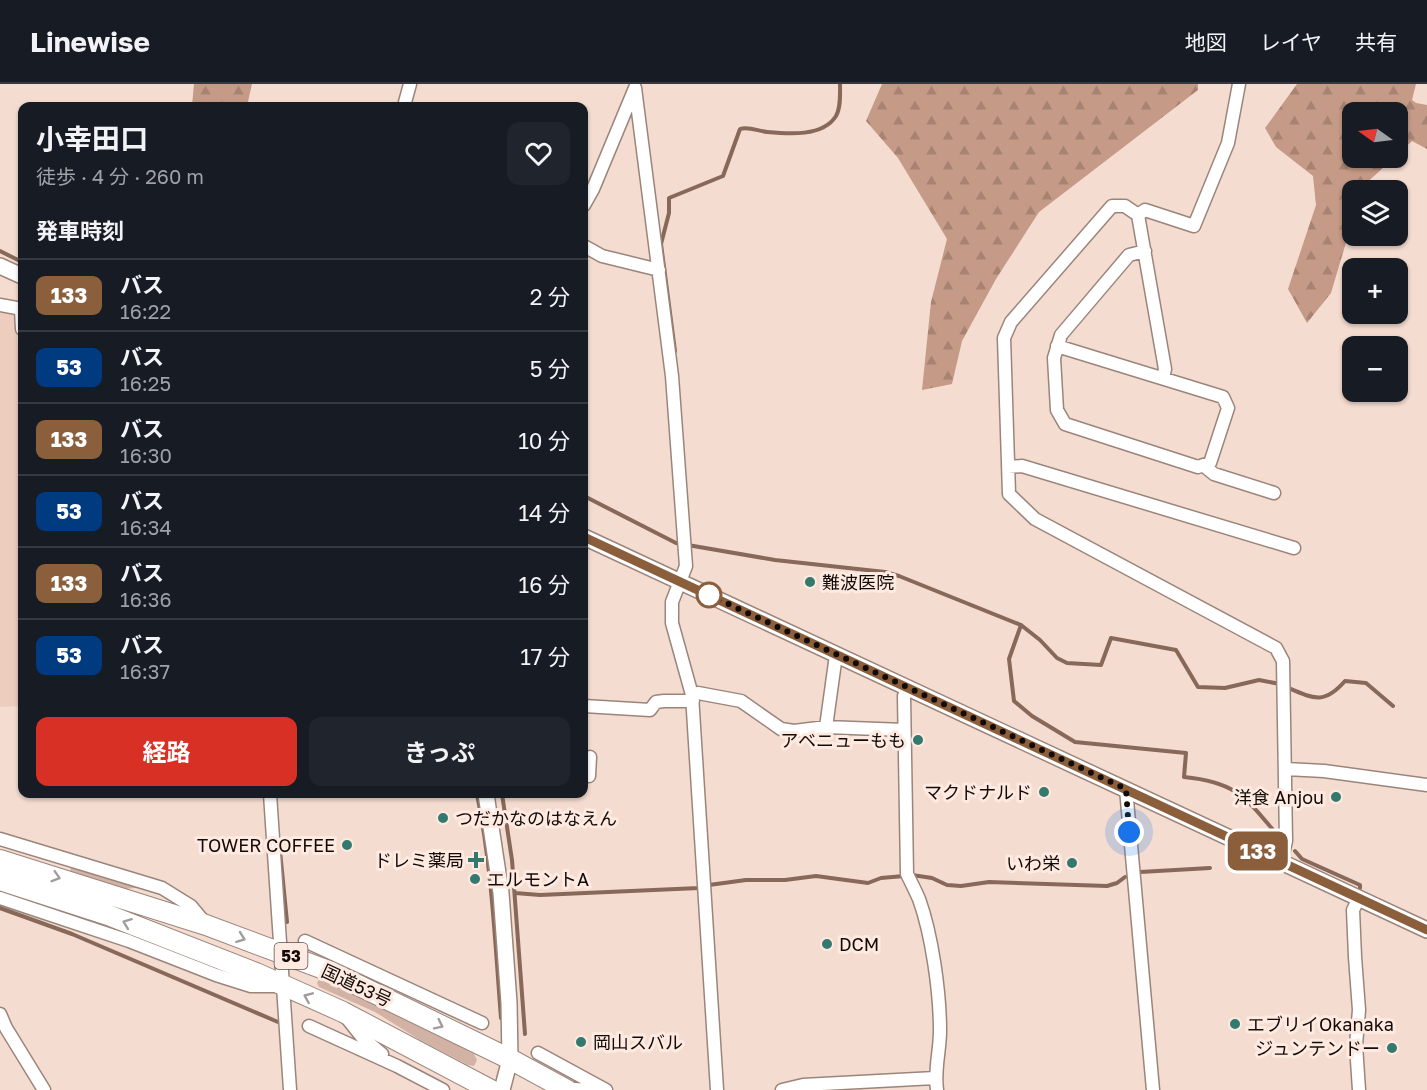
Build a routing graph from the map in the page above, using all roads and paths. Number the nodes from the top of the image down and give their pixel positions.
1 (410, 84) edge
2 (1239, 84) edge
3 (636, 86) edge
4 (405, 102) edge
5 (588, 198) edge
6 (1138, 215) junction
7 (588, 248) edge
8 (1145, 251) junction
9 (0, 266) edge
10 (659, 270) junction
11 (18, 274) edge
12 (0, 305) edge
13 (18, 308) edge
14 (1057, 346) junction
15 (1163, 378) junction
16 (1203, 465) junction
17 (1008, 467) junction
18 (1274, 493) dead end
19 (588, 539) edge
20 (1294, 548) dead end
21 (681, 582) junction
22 (836, 655) junction
23 (907, 688) junction
24 (695, 696) junction
25 (588, 706) edge
26 (826, 727) junction
27 (904, 730) junction
28 (1286, 769) junction
29 (1427, 785) edge
30 (1126, 789) junction
31 (270, 798) edge
32 (487, 798) edge
33 (0, 839) edge
34 (0, 860) edge
35 (1281, 862) junction
36 (0, 880) edge
37 (162, 888) junction
38 (118, 897) junction
39 (0, 898) edge
40 (1359, 898) junction
41 (206, 925) junction
42 (1427, 930) edge
43 (305, 941) dead end
44 (279, 952) junction
45 (329, 971) junction
46 (373, 973) junction
47 (399, 984) junction
48 (282, 986) junction
49 (409, 1010) junction
50 (343, 1012) junction
51 (0, 1014) edge
52 (482, 1023) dead end
53 (309, 1026) dead end
54 (538, 1053) dead end
55 (510, 1059) junction
56 (397, 1066) junction
57 (936, 1084) edge
58 (565, 1089) edge
59 (44, 1090) edge
60 (290, 1090) edge
61 (443, 1090) edge
62 (491, 1090) edge
63 (502, 1090) edge
64 (588, 1090) edge
65 (606, 1090) edge
66 (717, 1090) edge
67 (782, 1090) edge
68 (1153, 1090) edge
69 (1359, 1090) edge

1 - 4 street
2 - 6 street
3 - 5 street
3 - 10 street
6 - 8 street
6 - 17 street
7 - 10 street
8 - 14 street
8 - 15 street
9 - 11 street
10 - 21 street
12 - 13 street
14 - 15 street
14 - 16 street
15 - 16 street
16 - 18 street
17 - 20 street
17 - 28 street
19 - 21 street
21 - 22 street
21 - 24 street
22 - 23 street
22 - 26 street
23 - 27 street
23 - 30 street
24 - 25 street
24 - 26 street
24 - 66 street
26 - 27 street
27 - 57 street
28 - 29 street
28 - 35 street
30 - 35 street
30 - 68 street
31 - 44 street
32 - 55 street
33 - 37 street
34 -> 38 highway, 国道53号 / 53
35 - 40 street
48 -> 36 highway, 国道53号 / 53
37 - 38 street
37 - 41 street
38 - 41 highway, 国道53号 / 53
39 - 48 street
40 - 42 street
40 - 69 street
41 -> 44 highway, 国道53号 / 53
43 - 46 street
44 - 45 highway, 国道53号 / 53
44 - 48 street
45 - 46 street
45 - 49 highway, 国道53号 / 53
46 - 47 street
47 - 49 street
47 - 52 street
50 -> 48 highway, 国道53号 / 53
48 - 60 street
49 -> 55 highway, 国道53号 / 53
50 - 56 street
50 - 62 highway, 国道53号 / 53
51 - 59 street
53 - 56 street
54 - 65 street
55 - 58 highway, 国道53号 / 53
55 - 63 street
56 - 61 street
57 - 67 street
58 - 64 street

